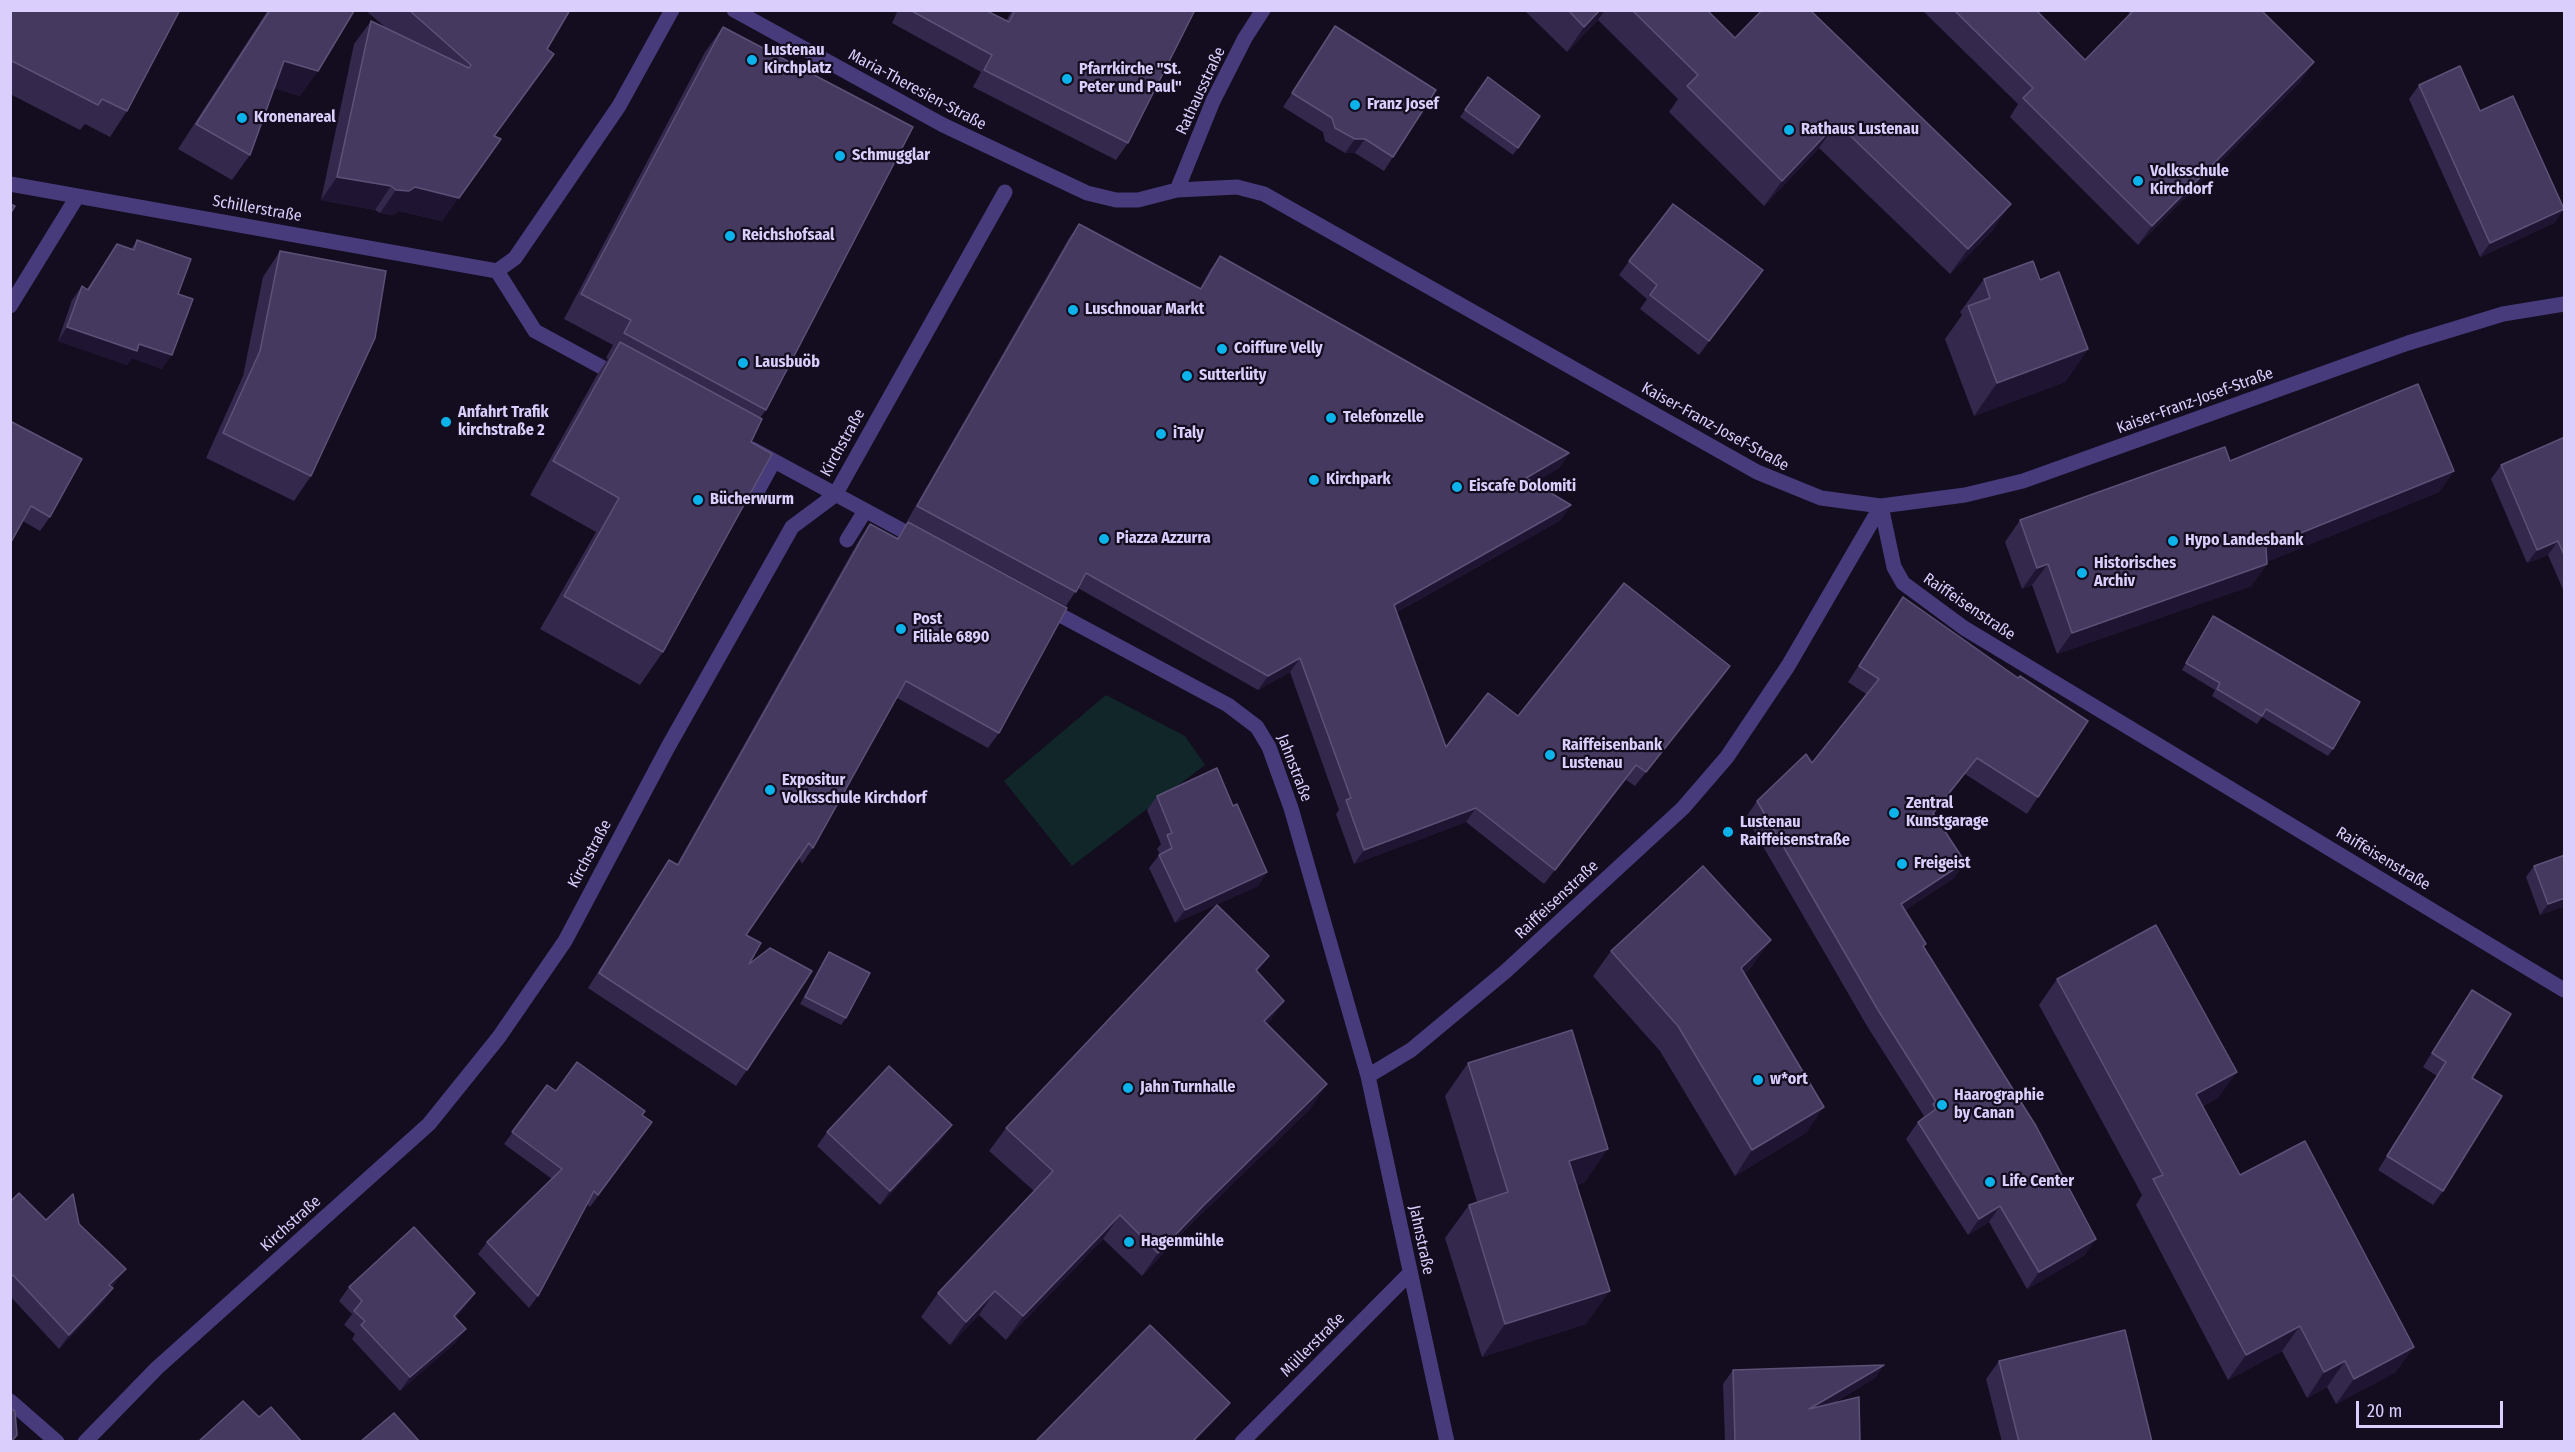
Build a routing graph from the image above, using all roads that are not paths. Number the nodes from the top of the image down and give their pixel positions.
1 (672, 10) edge
2 (734, 10) edge
3 (1263, 10) edge
4 (10, 184) edge
5 (1177, 190) junction
6 (1005, 192) dead end
7 (1087, 193) joint
8 (77, 196) junction
9 (496, 271) junction
10 (2565, 304) edge
11 (10, 306) edge
12 (634, 385) edge
13 (743, 444) edge
14 (774, 461) junction
15 (757, 492) edge
16 (835, 495) junction
17 (1881, 506) junction
18 (865, 511) junction
19 (847, 540) dead end
20 (937, 549) edge
21 (1036, 603) edge
22 (2565, 990) edge
23 (1368, 1076) junction
24 (1410, 1273) junction
25 (10, 1401) edge
26 (57, 1442) edge
27 (86, 1442) edge
28 (1242, 1442) edge
29 (1447, 1442) edge

1 - 9 street
2 - 7 street, Maria-Theresien-Straße
3 - 5 street, Rathausstraße
4 - 8 street, Schillerstraße
5 - 7 street, Kaiser-Franz-Josef-Straße
5 - 17 street, Kaiser-Franz-Josef-Straße
6 - 16 street, Kirchstraße
8 - 9 street, Schillerstraße
8 - 11 street
9 - 12 street
10 - 17 street, Kaiser-Franz-Josef-Straße
13 - 14 street
14 - 15 street
14 - 16 street
16 - 18 street
16 - 27 street, Kirchstraße
17 - 22 street, Raiffeisenstraße
17 - 23 street, Raiffeisenstraße
18 - 19 street
18 - 20 street
21 - 23 street, Jahnstraße
23 - 24 street, Jahnstraße
24 - 28 street, Müllerstraße
24 - 29 street, Jahnstraße
25 - 26 street

